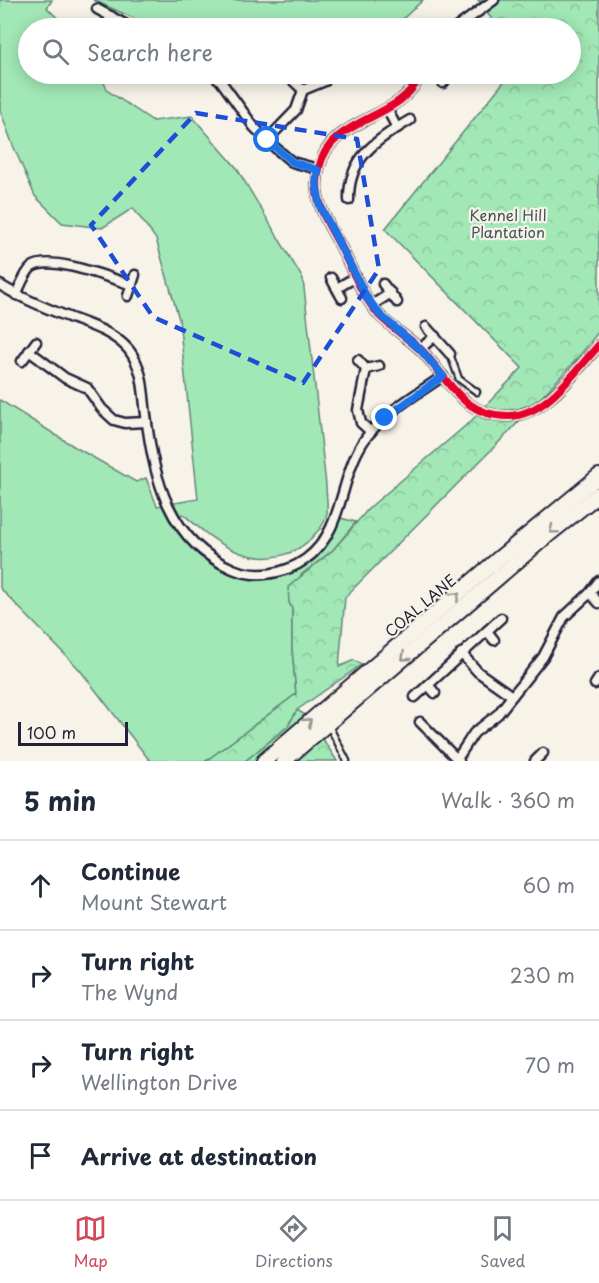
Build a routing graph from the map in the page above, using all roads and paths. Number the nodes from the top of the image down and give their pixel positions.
1 (494, 0) edge
2 (97, 9) dead end
3 (111, 16) joint
4 (114, 18) edge
5 (470, 18) edge
6 (223, 84) edge
7 (297, 84) edge
8 (318, 84) edge
9 (415, 84) edge
10 (303, 90) junction
11 (387, 109) junction
12 (410, 120) dead end
13 (397, 128) junction
14 (267, 140) junction
15 (318, 170) junction
16 (338, 179) dead end
17 (349, 182) junction
18 (349, 200) dead end
19 (135, 275) dead end
20 (356, 277) junction
21 (331, 278) dead end
22 (383, 284) dead end
23 (0, 285) edge
24 (132, 285) junction
25 (337, 288) junction
26 (390, 293) junction
27 (16, 295) junction
28 (128, 296) dead end
29 (342, 298) dead end
30 (397, 302) dead end
31 (372, 305) junction
32 (426, 327) dead end
33 (435, 336) junction
34 (36, 342) dead end
35 (599, 345) edge
36 (420, 349) junction
37 (29, 351) junction
38 (450, 354) joint
39 (358, 360) dead end
40 (22, 361) dead end
41 (379, 366) dead end
42 (366, 369) junction
43 (443, 376) junction
44 (477, 392) dead end
45 (147, 422) junction
46 (371, 432) junction
47 (599, 476) edge
48 (599, 494) edge
49 (599, 581) edge
50 (590, 593) junction
51 (599, 603) edge
52 (501, 618) dead end
53 (487, 631) junction
54 (494, 640) dead end
55 (461, 653) junction
56 (428, 685) junction
57 (435, 693) dead end
58 (512, 696) junction
59 (415, 697) dead end
60 (420, 722) dead end
61 (328, 723) junction
62 (543, 753) dead end
63 (458, 760) edge
64 (264, 761) edge
65 (284, 761) edge
66 (347, 761) edge
67 (535, 761) edge

1 - 5 street
2 - 3 street
3 - 4 street
6 - 14 street
7 - 10 street
8 - 10 street
9 - 11 street
10 - 14 street
11 - 13 street
11 - 15 street
12 - 13 street
13 - 17 street
14 - 15 street
15 - 20 street
16 - 17 street
17 - 18 street
19 - 24 street
20 - 25 street
20 - 31 street
21 - 25 street
22 - 26 street
23 - 27 street
24 - 27 street
24 - 28 street
25 - 29 street
26 - 30 street
26 - 31 street
27 - 45 street
31 - 36 street
32 - 33 street
33 - 36 street
33 - 38 street
34 - 37 street
35 - 43 street
36 - 43 street
37 - 40 street
37 - 45 street
38 - 44 lane
39 - 42 street
41 - 42 street
42 - 46 street
43 - 46 street
45 - 46 street
64 -> 47 highway, COAL LANE
48 -> 61 highway, COAL LANE
49 - 50 street
50 - 51 street
50 - 58 street
52 - 53 street
53 - 54 street
53 - 55 street
55 - 56 street
55 - 58 street
56 - 57 street
56 - 59 street
58 - 63 street
60 - 63 street
61 - 65 highway, COAL LANE
61 - 66 lane
62 - 67 street

